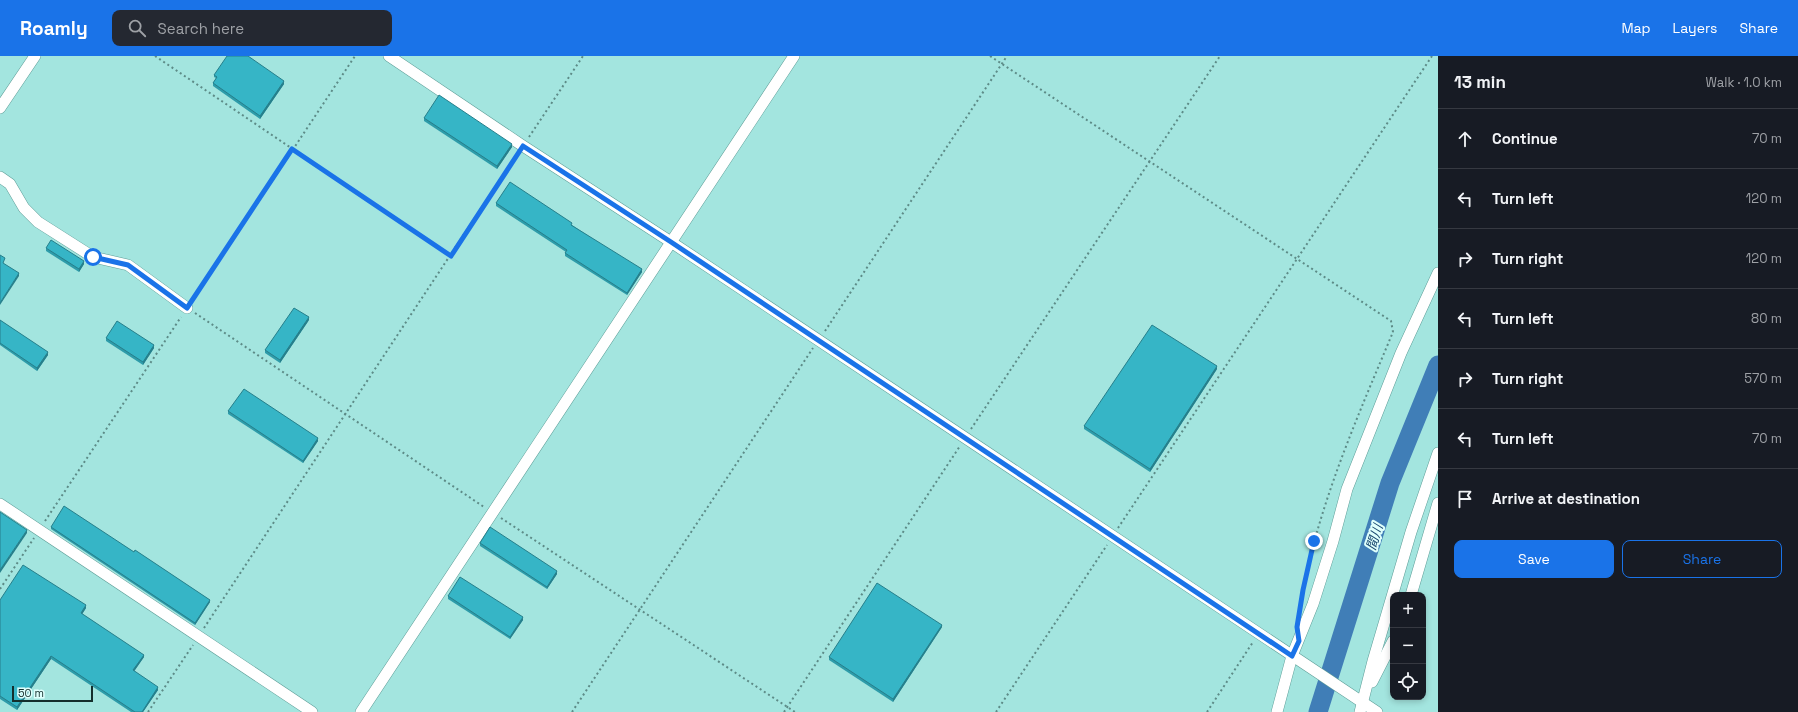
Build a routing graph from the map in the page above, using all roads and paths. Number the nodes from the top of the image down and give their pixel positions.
1 (35, 56) edge
2 (155, 56) edge
3 (355, 56) edge
4 (389, 56) edge
5 (583, 56) edge
6 (794, 56) edge
7 (990, 56) edge
8 (1007, 56) edge
9 (1220, 56) edge
10 (1432, 56) edge
11 (1002, 64) junction
12 (0, 108) edge
13 (523, 146) junction
14 (292, 149) junction
15 (1149, 162) junction
16 (0, 177) edge
17 (671, 242) junction
18 (451, 256) junction
19 (1296, 260) junction
20 (1438, 272) edge
21 (187, 308) junction
22 (818, 340) junction
23 (966, 438) junction
24 (1438, 453) edge
25 (1438, 503) edge
26 (0, 504) edge
27 (39, 530) junction
28 (1113, 536) junction
29 (0, 589) edge
30 (1411, 592) edge
31 (1301, 605) dead end
32 (1258, 634) junction
33 (199, 636) junction
34 (1390, 647) edge
35 (1295, 658) junction
36 (1368, 684) junction
37 (1361, 705) edge
38 (148, 712) edge
39 (312, 712) edge
40 (360, 712) edge
41 (572, 712) edge
42 (784, 712) edge
43 (996, 712) edge
44 (1207, 712) edge
45 (1277, 712) edge
46 (1377, 712) edge

1 - 12 street
2 - 14 path
3 - 14 path
4 - 13 street
5 - 13 path
6 - 17 street
7 - 11 path
8 - 11 path
9 - 15 path
10 - 19 path
11 - 15 path
11 - 22 path
13 - 17 street
13 - 18 path
14 - 18 path
14 - 21 path
15 - 19 path
15 - 23 path
16 - 21 street
17 - 22 street
17 - 40 street
18 - 33 path
19 - 28 path
19 - 31 path
20 - 35 street
21 - 27 path
22 - 23 street
22 - 41 path
23 - 28 street
23 - 42 path
24 - 36 street
25 - 30 street
26 - 27 street
27 - 29 path
27 - 33 street
28 - 32 street
28 - 43 path
32 - 35 street
32 - 44 path
33 - 38 path
33 - 39 street
34 - 36 street
35 - 37 street
35 - 45 street
36 - 37 street
37 - 46 street

